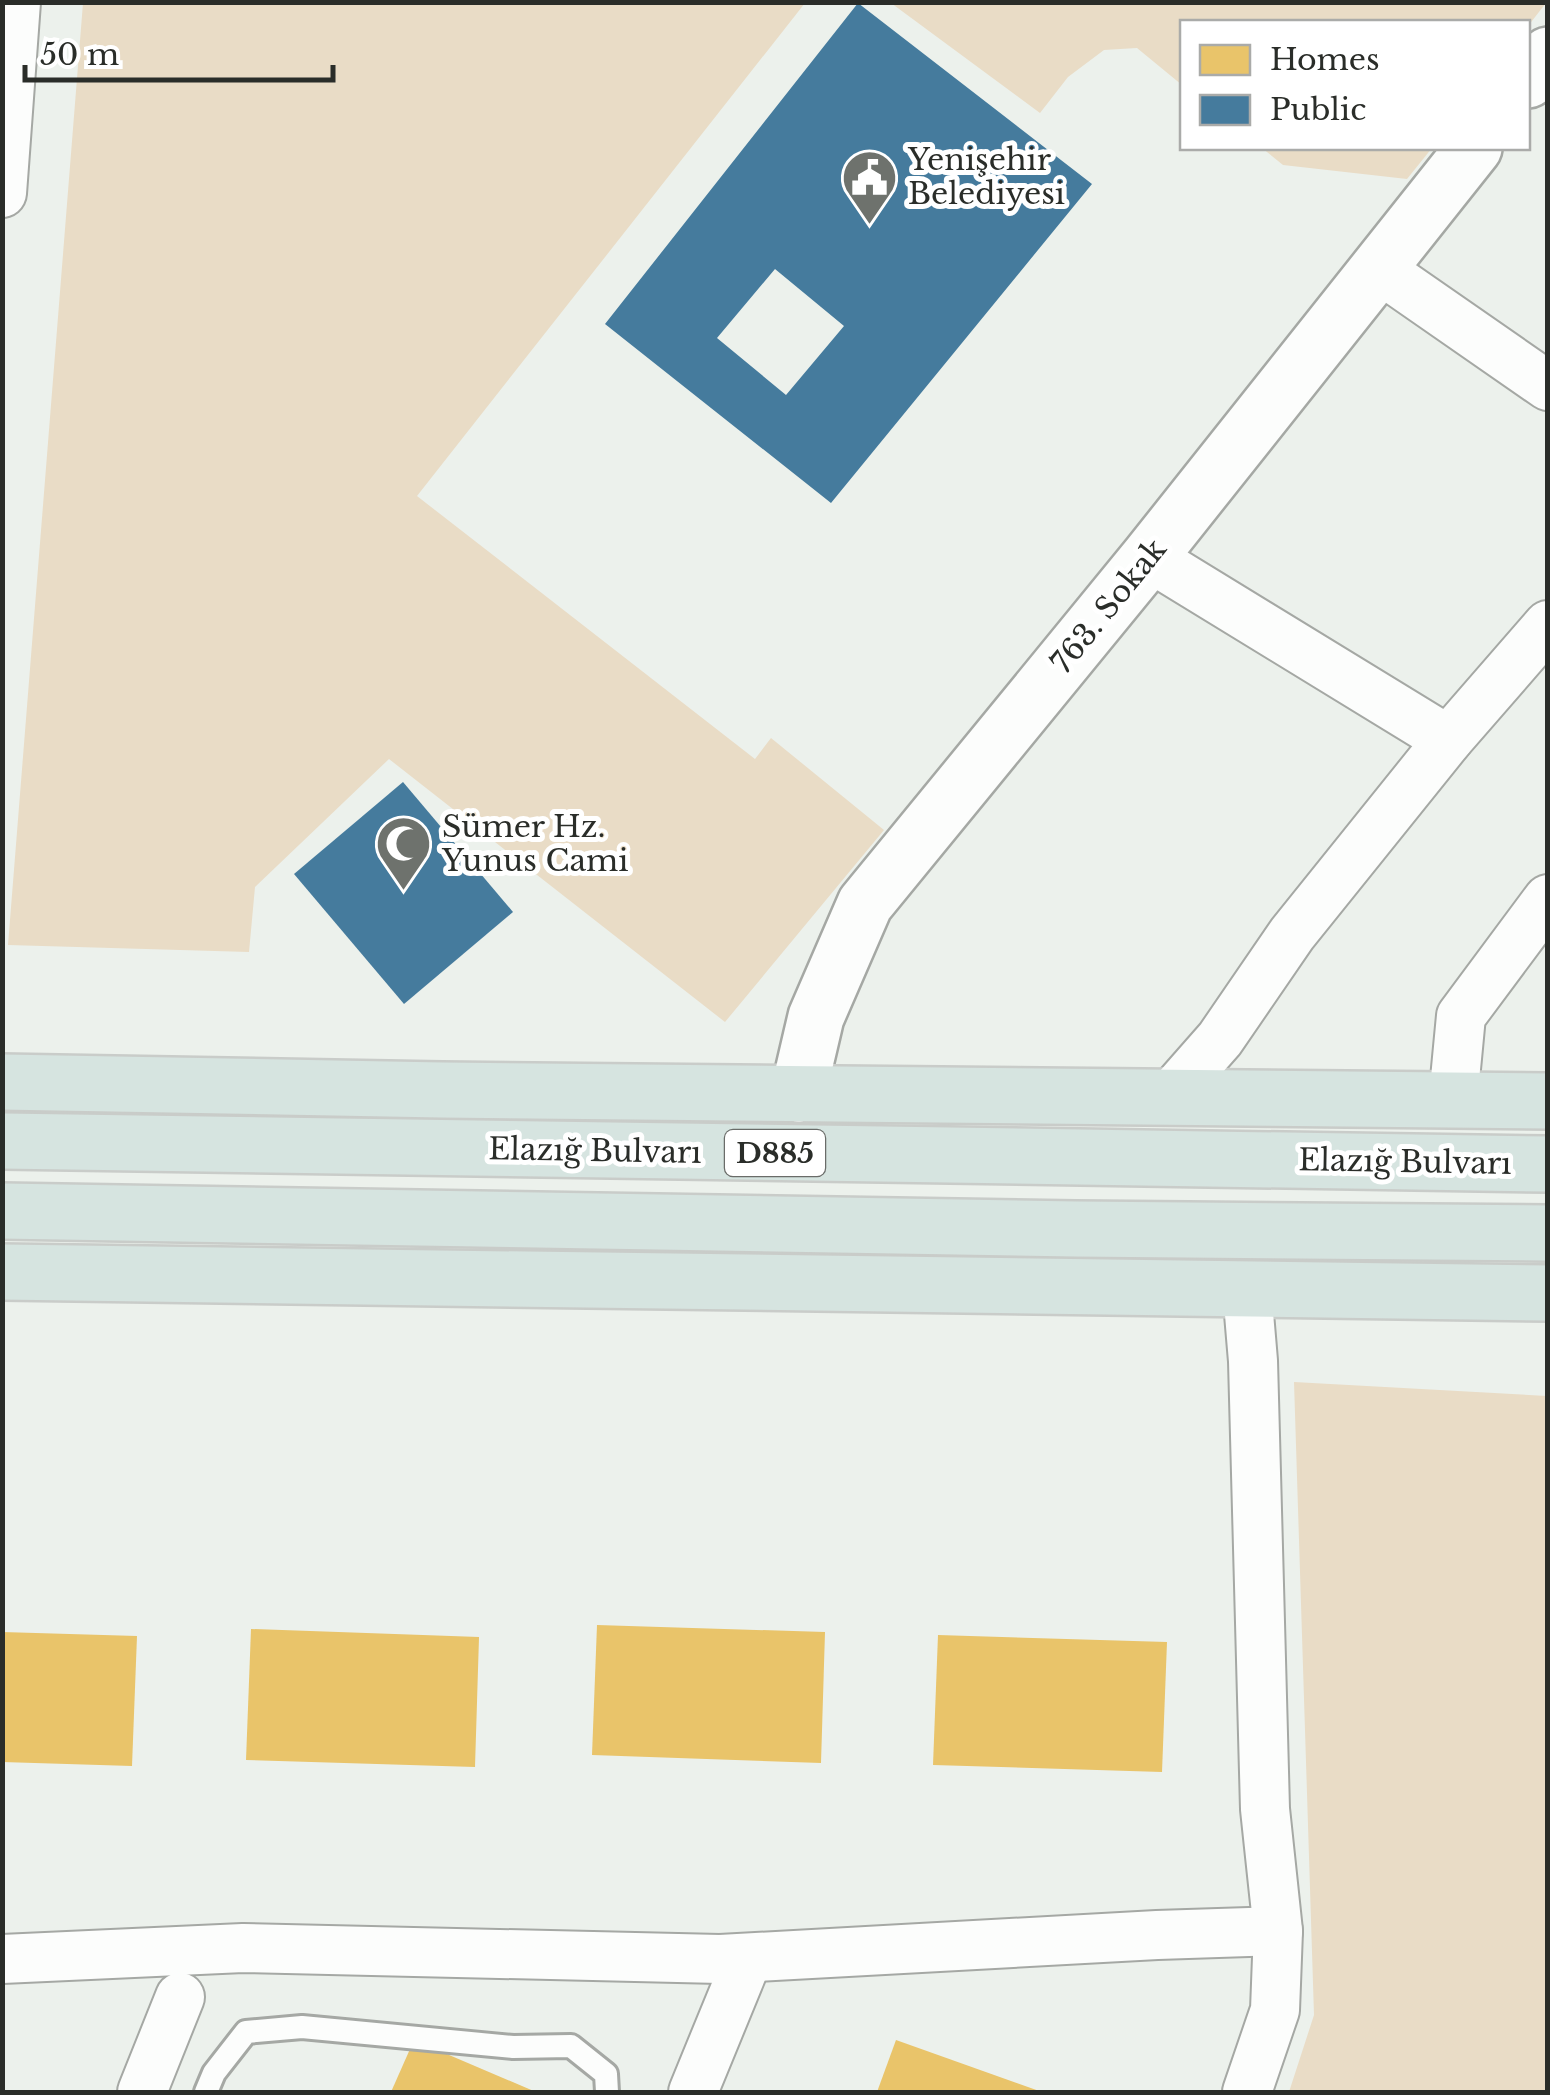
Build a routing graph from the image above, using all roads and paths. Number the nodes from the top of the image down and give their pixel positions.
1 (16, 2) edge
2 (1548, 55) edge
3 (1530, 78) edge
4 (1472, 150) edge
5 (2, 193) edge
6 (1378, 268) junction
7 (1548, 386) edge
8 (1149, 558) junction
9 (1548, 625) edge
10 (1448, 740) junction
11 (1548, 899) edge
12 (2, 1082) edge
13 (798, 1094) junction
14 (1169, 1097) junction
15 (1453, 1100) junction
16 (1548, 1101) edge
17 (2, 1141) edge
18 (1548, 1164) edge
19 (2, 1211) edge
20 (1548, 1233) edge
21 (2, 1272) edge
22 (1248, 1290) junction
23 (1548, 1293) edge
24 (1278, 1931) junction
25 (748, 1958) junction
26 (2, 1959) edge
27 (180, 1997) dead end
28 (142, 2092) edge
29 (206, 2092) edge
30 (607, 2092) edge
31 (693, 2092) edge
32 (1247, 2092) edge

1 - 5 street
2 - 3 street
4 - 6 street, 763. Sokak
6 - 7 street
6 - 8 street, 763. Sokak
8 - 10 street
8 - 13 street, 763. Sokak
9 - 10 street
10 - 14 street
11 - 15 street
12 - 13 highway
13 - 14 highway
14 - 15 highway
15 - 16 highway
17 - 18 highway, Elazığ Bulvarı / D885
19 - 20 highway
21 - 22 highway
22 - 23 highway
22 - 24 street
24 - 25 street
24 - 32 street
25 - 26 street
25 - 31 street
27 - 28 street
29 - 30 lane

